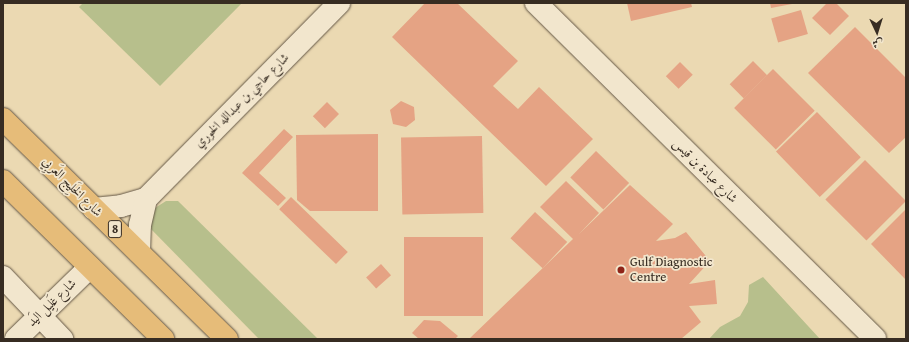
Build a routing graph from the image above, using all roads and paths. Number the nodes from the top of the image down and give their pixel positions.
1 (339, 3) edge
2 (536, 3) edge
3 (3, 119) edge
4 (3, 181) edge
5 (146, 198) junction
6 (94, 209) junction
7 (138, 252) junction
8 (90, 267) junction
9 (3, 277) edge
10 (38, 315) junction
11 (16, 339) edge
12 (62, 339) edge
13 (163, 339) edge
14 (227, 339) edge
15 (875, 339) edge

1 - 5 street, شارع حاجي بن عبدالله الخوري
2 - 15 street, شارع عبادة بن قيس
3 - 6 highway, شارع الخَلِيج العَربِي / 8
4 - 8 highway
5 - 6 street, شارع حاجي بن عبدالله الخوري
5 - 7 street
6 - 7 highway, شارع الخَلِيج العَربِي / 8
7 - 14 highway, شارع الخَلِيج العَربِي / 8
8 - 10 street, شارع غَلِيل اليَد
8 - 13 highway
9 - 10 street
10 - 11 street, شارع غَلِيل اليَد
10 - 12 street

